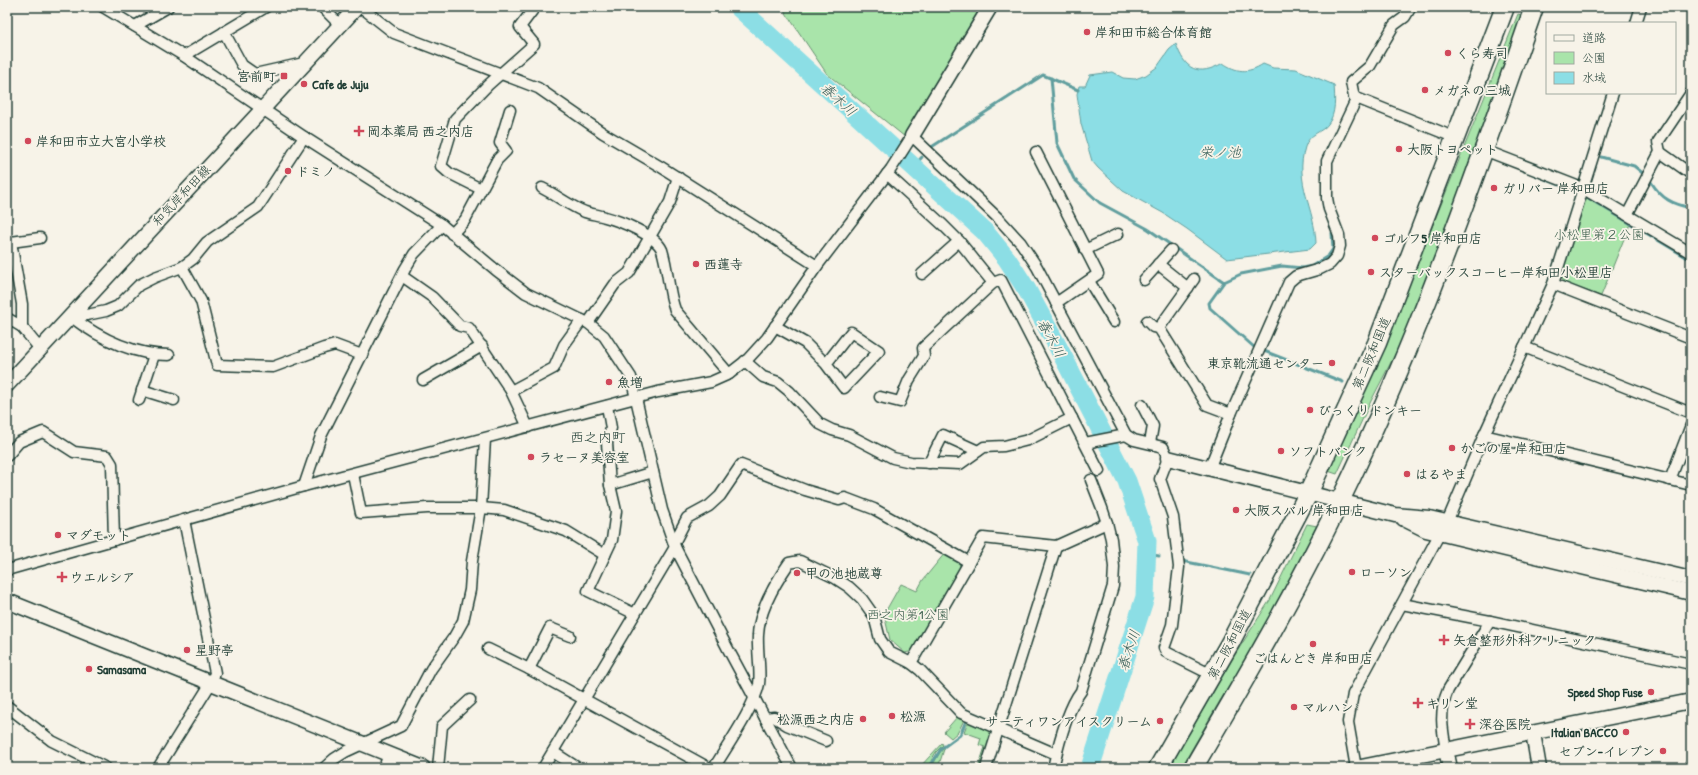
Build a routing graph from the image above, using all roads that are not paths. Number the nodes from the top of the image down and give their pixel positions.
1 (103, 7) edge
2 (168, 7) edge
3 (266, 7) edge
4 (322, 7) edge
5 (357, 7) edge
6 (361, 7) edge
7 (535, 7) edge
8 (990, 7) edge
9 (1411, 7) edge
10 (1506, 7) edge
11 (1534, 7) edge
12 (1641, 7) edge
13 (1636, 22) edge
14 (340, 24) junction
15 (135, 26) junction
16 (224, 32) junction
17 (184, 56) junction
18 (304, 63) junction
19 (501, 75) junction
20 (1613, 94) edge
21 (1691, 94) edge
22 (1354, 97) junction
23 (262, 108) junction
24 (510, 110) dead end
25 (304, 137) junction
26 (910, 138) junction
27 (1456, 138) junction
28 (1484, 150) junction
29 (1036, 152) dead end
30 (1660, 152) junction
31 (889, 172) junction
32 (1691, 174) edge
33 (678, 177) junction
34 (542, 188) dead end
35 (1582, 188) junction
36 (481, 189) junction
37 (1627, 215) junction
38 (442, 225) junction
39 (452, 234) junction
40 (1118, 234) dead end
41 (649, 237) junction
42 (40, 238) dead end
43 (9, 240) edge
44 (959, 242) junction
45 (1085, 250) junction
46 (1171, 250) dead end
47 (1691, 253) edge
48 (1158, 264) junction
49 (817, 266) junction
50 (182, 267) junction
51 (922, 274) dead end
52 (402, 276) junction
53 (1144, 280) dead end
54 (1088, 281) junction
55 (993, 283) junction
56 (1553, 284) junction
57 (1056, 302) junction
58 (71, 317) junction
59 (7, 318) edge
60 (1147, 321) dead end
61 (585, 322) junction
62 (1114, 322) dead end
63 (775, 326) junction
64 (22, 327) junction
65 (1159, 328) junction
66 (1691, 338) edge
67 (482, 346) junction
68 (1524, 348) junction
69 (40, 349) junction
70 (154, 355) junction
71 (170, 355) dead end
72 (362, 355) junction
73 (745, 361) junction
74 (826, 364) junction
75 (729, 374) junction
76 (423, 380) dead end
77 (7, 385) edge
78 (511, 391) junction
79 (880, 397) dead end
80 (636, 398) junction
81 (174, 400) dead end
82 (1142, 405) dead end
83 (607, 406) junction
84 (1691, 413) edge
85 (1231, 414) junction
86 (1072, 418) junction
87 (1691, 425) edge
88 (528, 427) junction
89 (1123, 436) junction
90 (1484, 436) junction
91 (485, 438) junction
92 (1088, 443) junction
93 (1150, 443) junction
94 (978, 451) junction
95 (7, 456) edge
96 (1168, 458) junction
97 (929, 463) junction
98 (1209, 469) junction
99 (1099, 471) dead end
100 (653, 472) junction
101 (353, 474) junction
102 (1091, 480) dead end
103 (1670, 480) junction
104 (610, 485) junction
105 (1691, 485) edge
106 (304, 486) junction
107 (1308, 494) junction
108 (1340, 502) junction
109 (481, 508) junction
110 (184, 520) junction
111 (1107, 523) junction
112 (1444, 527) junction
113 (114, 540) junction
114 (674, 545) junction
115 (1056, 546) junction
116 (605, 555) junction
117 (969, 562) junction
118 (7, 570) edge
119 (1691, 579) edge
120 (1691, 593) edge
121 (7, 601) edge
122 (1402, 604) junction
123 (635, 614) junction
124 (1490, 621) junction
125 (570, 636) dead end
126 (488, 649) dead end
127 (911, 663) junction
128 (1691, 664) edge
129 (528, 669) junction
130 (1212, 676) junction
131 (211, 683) junction
132 (754, 699) junction
133 (470, 700) dead end
134 (583, 700) junction
135 (1691, 701) edge
136 (7, 706) edge
137 (765, 718) junction
138 (998, 729) junction
139 (1533, 733) junction
140 (826, 741) dead end
141 (363, 744) junction
142 (1446, 750) junction
143 (553, 752) junction
144 (388, 754) junction
145 (1056, 754) junction
146 (1691, 764) edge
147 (106, 768) edge
148 (158, 768) edge
149 (324, 768) edge
150 (384, 768) edge
151 (423, 768) edge
152 (438, 768) edge
153 (544, 768) edge
154 (578, 768) edge
155 (709, 768) edge
156 (714, 768) edge
157 (792, 768) edge
158 (986, 768) edge
159 (1053, 768) edge
160 (1158, 768) edge
161 (1193, 768) edge
162 (1356, 768) edge
163 (1450, 768) edge
164 (1539, 768) edge
165 (1689, 768) edge

1 - 15 street
2 - 15 street
3 - 16 street
4 - 14 street
5 - 14 street, 和気岸和田線
6 - 19 street
7 - 19 street
8 - 26 street
9 - 22 street
10 - 27 highway, 第二阪和国道
11 - 28 highway
12 - 13 street
14 - 18 street, 和気岸和田線
15 - 17 street
16 - 17 street
16 - 18 street
17 - 23 street
18 - 23 street, 和気岸和田線
19 - 33 street
19 - 36 street
20 - 35 street
21 - 30 street
22 - 27 street
22 - 85 street
23 - 25 street
23 - 58 street, 和気岸和田線
24 - 36 street
25 - 38 street
25 - 50 street
26 - 31 street
26 - 57 street
27 - 107 highway, 第二阪和国道
28 - 35 street
28 - 108 highway
29 - 45 street
30 - 32 street
30 - 37 street
31 - 44 street
31 - 49 street
33 - 41 street
33 - 49 street
34 - 41 street
35 - 37 street
35 - 56 street
36 - 39 street
37 - 47 street
38 - 39 street
38 - 52 street
39 - 61 street
40 - 45 street
41 - 61 street
41 - 75 street
42 - 43 street
43 - 64 street
44 - 51 street
44 - 55 street
45 - 54 street
46 - 48 street
48 - 53 street
48 - 65 street
49 - 63 street
50 - 58 street
50 - 72 street
52 - 67 street
52 - 72 street
54 - 57 street
54 - 62 street
55 - 79 street
55 - 86 street
56 - 66 street
56 - 68 street
57 - 89 street
58 - 69 street, 和気岸和田線
58 - 70 street
59 - 64 street
60 - 65 street
61 - 78 street
61 - 80 street
63 - 73 street
63 - 74 street
64 - 69 street
65 - 85 street
67 - 76 street
67 - 78 street
68 - 84 street
68 - 90 street
69 - 77 street, 和気岸和田線
70 - 71 street
70 - 81 street
72 - 106 street
73 - 75 street
73 - 97 street
74 - 74 street
75 - 80 street
78 - 88 street
80 - 83 street
80 - 100 street
82 - 93 street
83 - 88 street
83 - 104 street
85 - 98 street
86 - 92 street
86 - 94 street
87 - 103 street
88 - 91 street
89 - 92 street
89 - 93 street
90 - 103 street
90 - 112 street
91 - 101 street
91 - 109 street
92 - 99 street
93 - 96 street
94 - 97 street
94 - 97 street
95 - 113 street
96 - 98 street
96 - 130 street
98 - 107 street
100 - 104 street
100 - 114 street
101 - 106 street
101 - 109 street
102 - 111 street
103 - 105 street
104 - 116 street
106 - 110 street
107 - 108 street
107 - 130 highway, 第二阪和国道
108 - 112 street
108 - 161 highway
109 - 116 street
109 - 141 street
110 - 113 street
110 - 131 street
111 - 115 street
111 - 145 street
112 - 119 street
112 - 120 street
112 - 122 street
113 - 118 street
114 - 117 street
114 - 123 street
114 - 132 street
115 - 117 street
115 - 138 street
116 - 123 street
117 - 127 street
121 - 131 street
122 - 124 street
122 - 162 street
123 - 134 street
124 - 128 street
124 - 142 street
125 - 129 street
126 - 129 street
127 - 132 street
127 - 138 street
129 - 134 street
130 - 160 highway, 第二阪和国道
131 - 141 street
131 - 148 street
132 - 137 street
132 - 156 street
133 - 152 street
134 - 143 street
134 - 155 street
135 - 139 street
136 - 147 street
137 - 140 street
137 - 157 street
138 - 145 street
138 - 158 street
139 - 142 street
139 - 164 street
141 - 144 street
141 - 149 street
142 - 162 street
142 - 163 street
143 - 153 street
143 - 154 street
144 - 150 street
144 - 151 street
145 - 159 street
146 - 165 street

